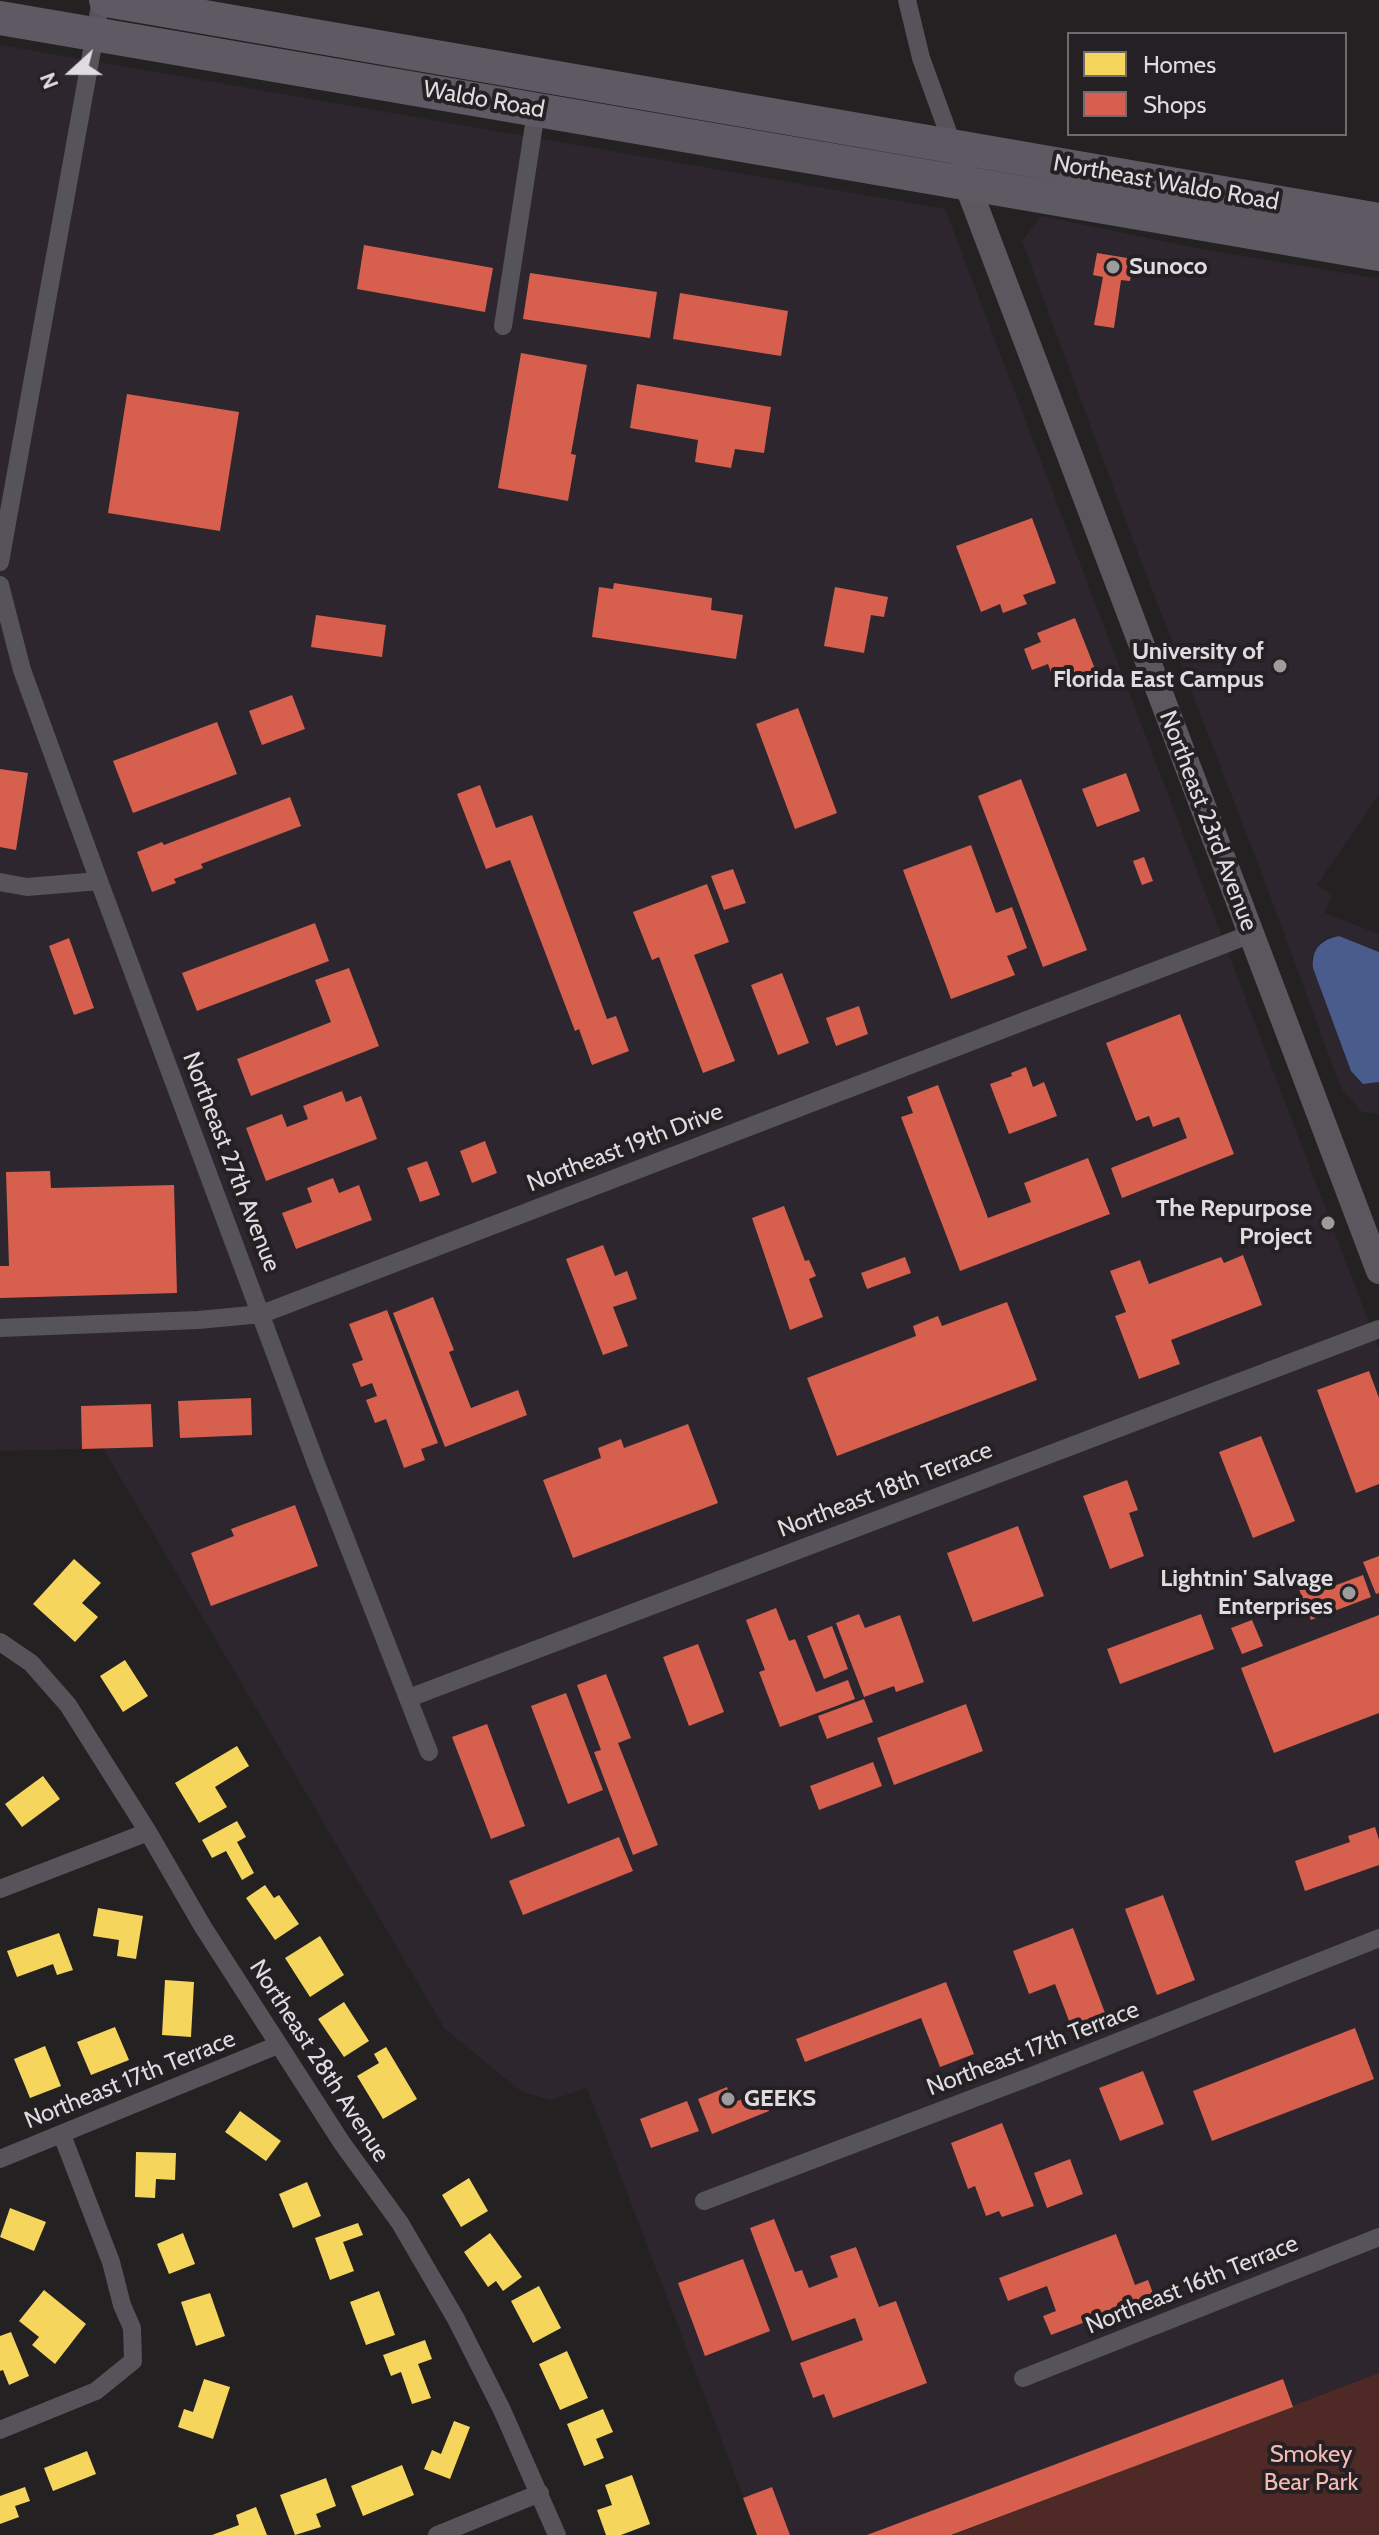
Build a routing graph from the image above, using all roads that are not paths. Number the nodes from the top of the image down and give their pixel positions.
1 (104, 0) edge
2 (907, 0) edge
3 (0, 18) edge
4 (95, 35) junction
5 (542, 75) junction
6 (537, 109) junction
7 (953, 146) junction
8 (968, 185) junction
9 (1331, 211) junction
10 (1379, 220) edge
11 (1326, 245) junction
12 (1379, 254) edge
13 (503, 326) dead end
14 (0, 562) edge
15 (0, 585) edge
16 (99, 881) junction
17 (0, 882) edge
18 (1251, 934) junction
19 (1379, 1271) edge
20 (262, 1314) junction
21 (0, 1328) edge
22 (1379, 1329) edge
23 (0, 1642) edge
24 (409, 1698) junction
25 (429, 1752) dead end
26 (148, 1832) junction
27 (0, 1889) edge
28 (1379, 1938) edge
29 (278, 2045) junction
30 (62, 2135) junction
31 (0, 2159) edge
32 (704, 2201) dead end
33 (1379, 2237) edge
34 (1023, 2378) dead end
35 (0, 2430) edge
36 (540, 2493) junction
37 (437, 2535) edge
38 (557, 2535) edge

1 - 4 street
1 - 5 highway, Waldo Road
2 - 7 street
3 - 4 highway, Waldo Road
4 - 6 highway, Waldo Road
4 - 14 street
5 - 6 street
5 - 7 highway, Waldo Road
6 - 8 highway, Waldo Road
6 - 13 street
7 - 8 main road, Northeast 23rd Avenue
7 - 9 highway, Northeast Waldo Road
8 - 11 highway, Northeast Waldo Road
8 - 18 main road, Northeast 23rd Avenue
9 - 10 highway, Northeast Waldo Road
9 - 11 highway
11 - 12 highway, Northeast Waldo Road
15 - 16 street, Northeast 27th Avenue
16 - 17 street
16 - 20 street, Northeast 27th Avenue
18 - 19 main road, Northeast 23rd Avenue
18 - 20 street, Northeast 19th Drive
20 - 21 street, Northeast 19th Drive
20 - 24 street, Northeast 27th Avenue
22 - 24 street, Northeast 18th Terrace
23 - 26 street, Northeast 28th Avenue
24 - 25 street, Northeast 27th Avenue
26 - 27 street
26 - 29 street, Northeast 28th Avenue
28 - 32 street, Northeast 17th Terrace
29 - 30 street, Northeast 17th Terrace
29 - 36 street, Northeast 28th Avenue
30 - 31 street, Northeast 17th Terrace
30 - 35 street
33 - 34 street, Northeast 16th Terrace
36 - 37 street
36 - 38 street, Northeast 28th Avenue

